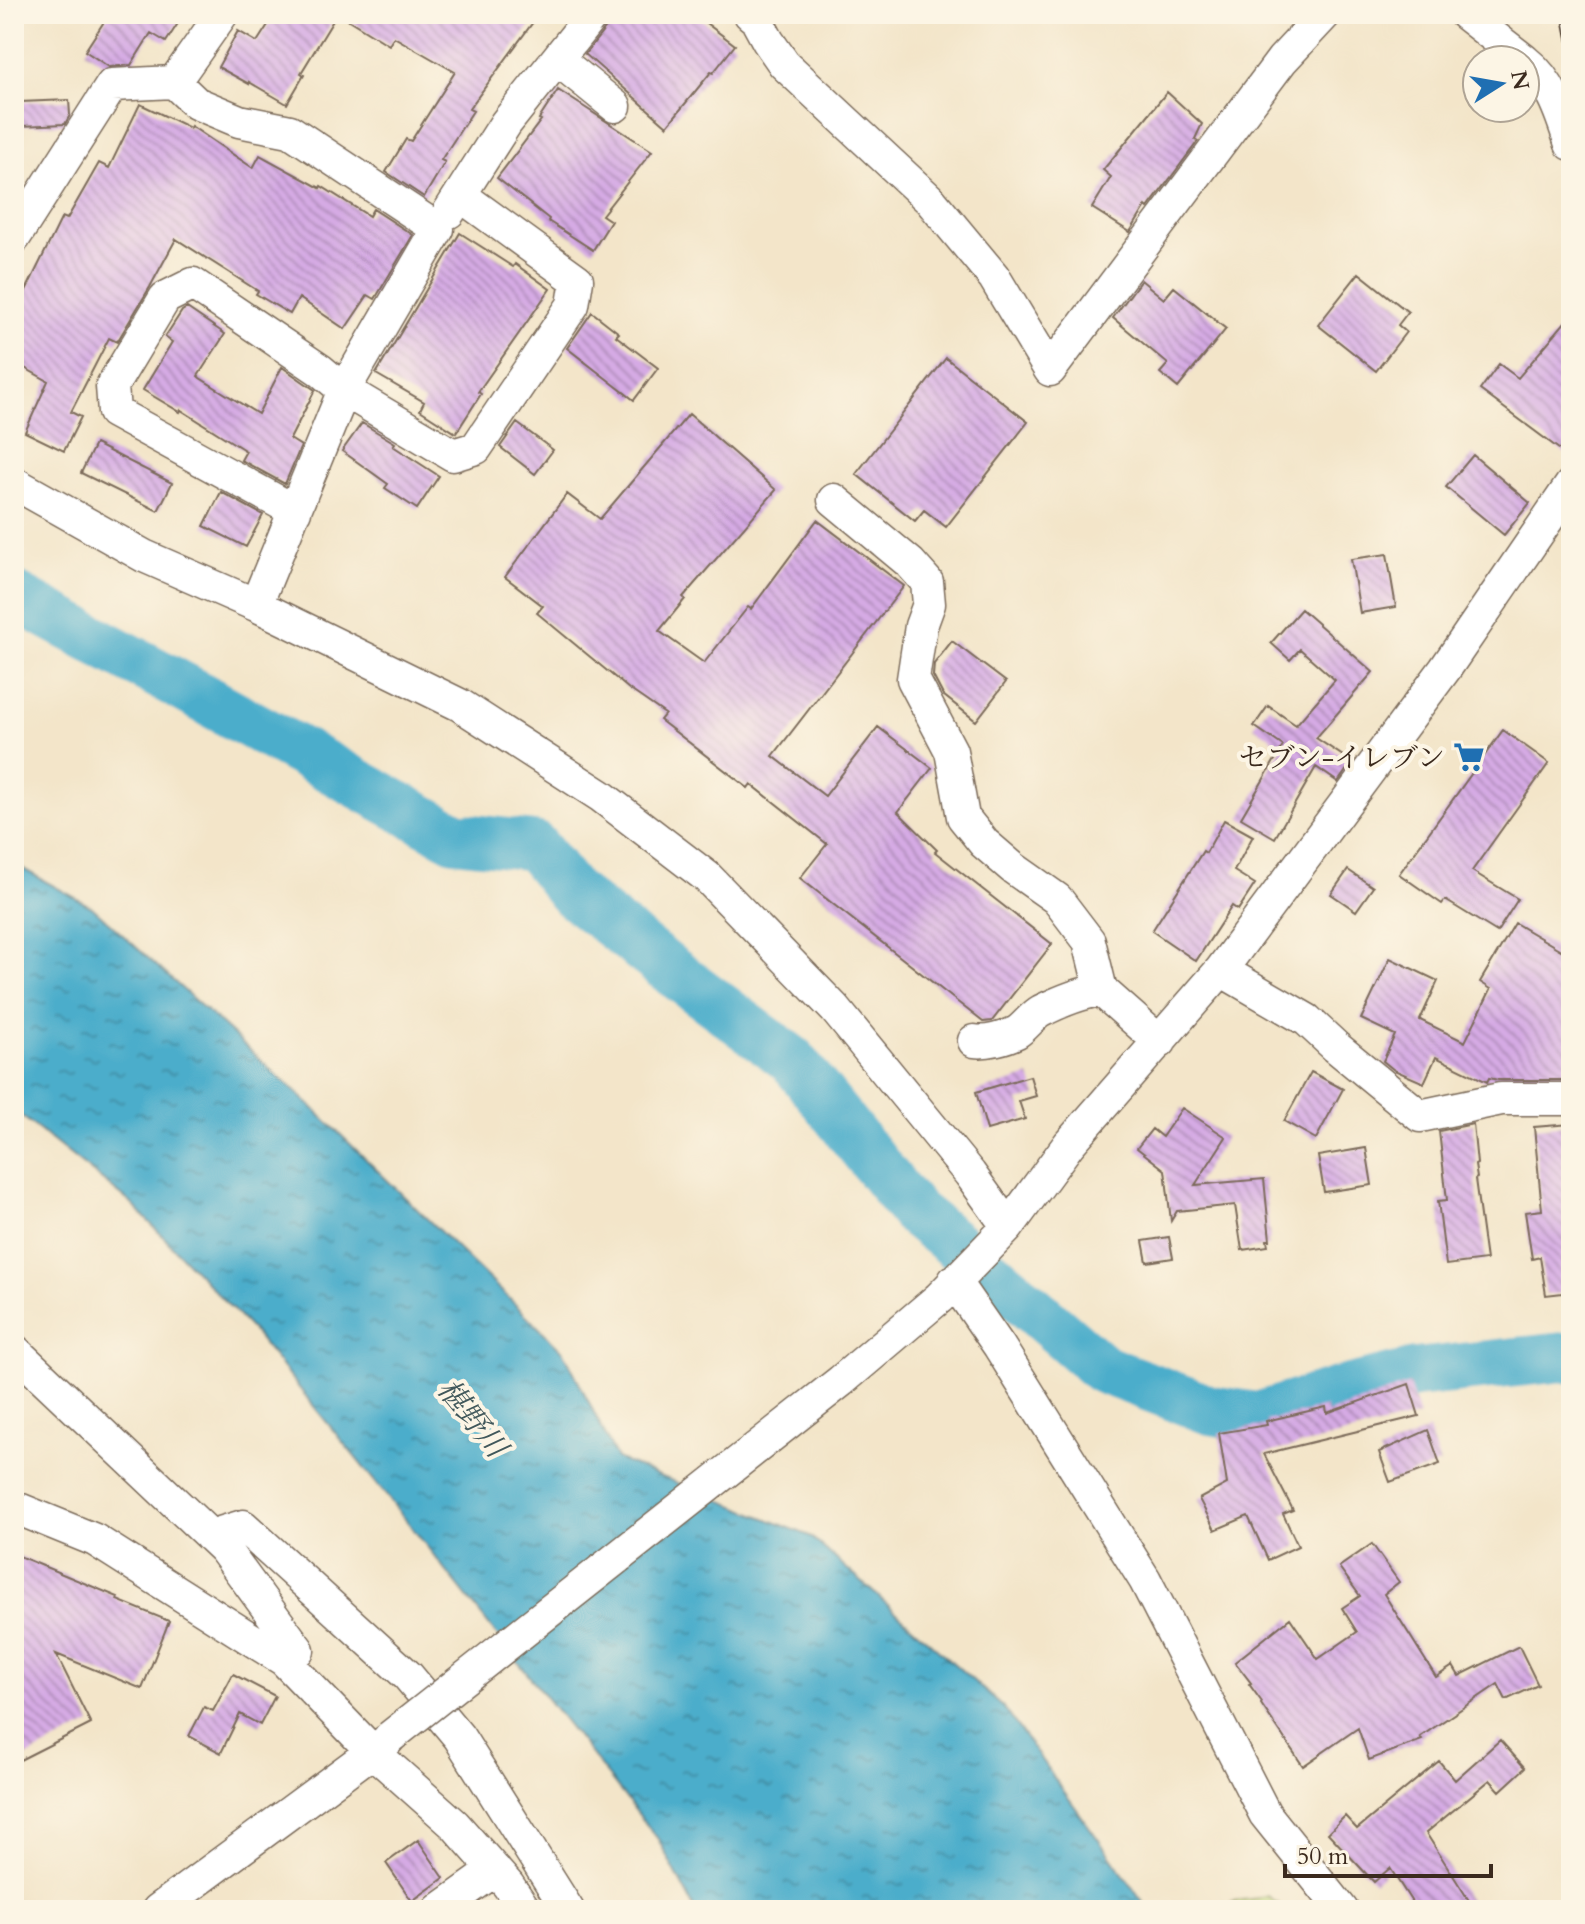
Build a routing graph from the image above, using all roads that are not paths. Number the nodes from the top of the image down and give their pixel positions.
1 (222, 14) edge
2 (593, 14) edge
3 (750, 14) edge
4 (1325, 14) edge
5 (1465, 14) edge
6 (1504, 44) edge
7 (557, 59) junction
8 (1541, 77) edge
9 (174, 82) junction
10 (615, 106) dead end
11 (1571, 144) edge
12 (460, 195) junction
13 (438, 229) junction
14 (14, 238) edge
15 (344, 390) junction
16 (14, 483) edge
17 (1571, 485) edge
18 (834, 500) dead end
19 (295, 511) junction
20 (256, 605) junction
21 (1221, 970) junction
22 (1101, 990) junction
23 (974, 1041) dead end
24 (1160, 1042) junction
25 (1571, 1099) edge
26 (1008, 1227) junction
27 (946, 1289) junction
28 (14, 1350) edge
29 (14, 1507) edge
30 (210, 1536) junction
31 (284, 1660) junction
32 (382, 1745) junction
33 (495, 1870) junction
34 (158, 1910) edge
35 (439, 1910) edge
36 (525, 1910) edge
37 (568, 1910) edge
38 (1342, 1910) edge

1 - 9 street
2 - 7 street
3 - 4 street
5 - 6 street
7 - 10 street
7 - 12 street
8 - 11 street
9 - 13 street
9 - 14 street
12 - 13 street
12 - 15 street
13 - 15 street
15 - 19 street
15 - 19 street
16 - 20 street
17 - 21 street
18 - 22 street
19 - 20 street
20 - 26 street
21 - 24 street
21 - 25 street
22 - 23 street
22 - 24 street
24 - 26 street
26 - 27 street
27 - 32 street, bridge
27 - 38 street
28 - 30 street
29 - 31 street
30 - 31 street
30 - 37 street
31 - 32 street
32 - 33 street
32 - 34 street
33 - 35 street
33 - 36 street

